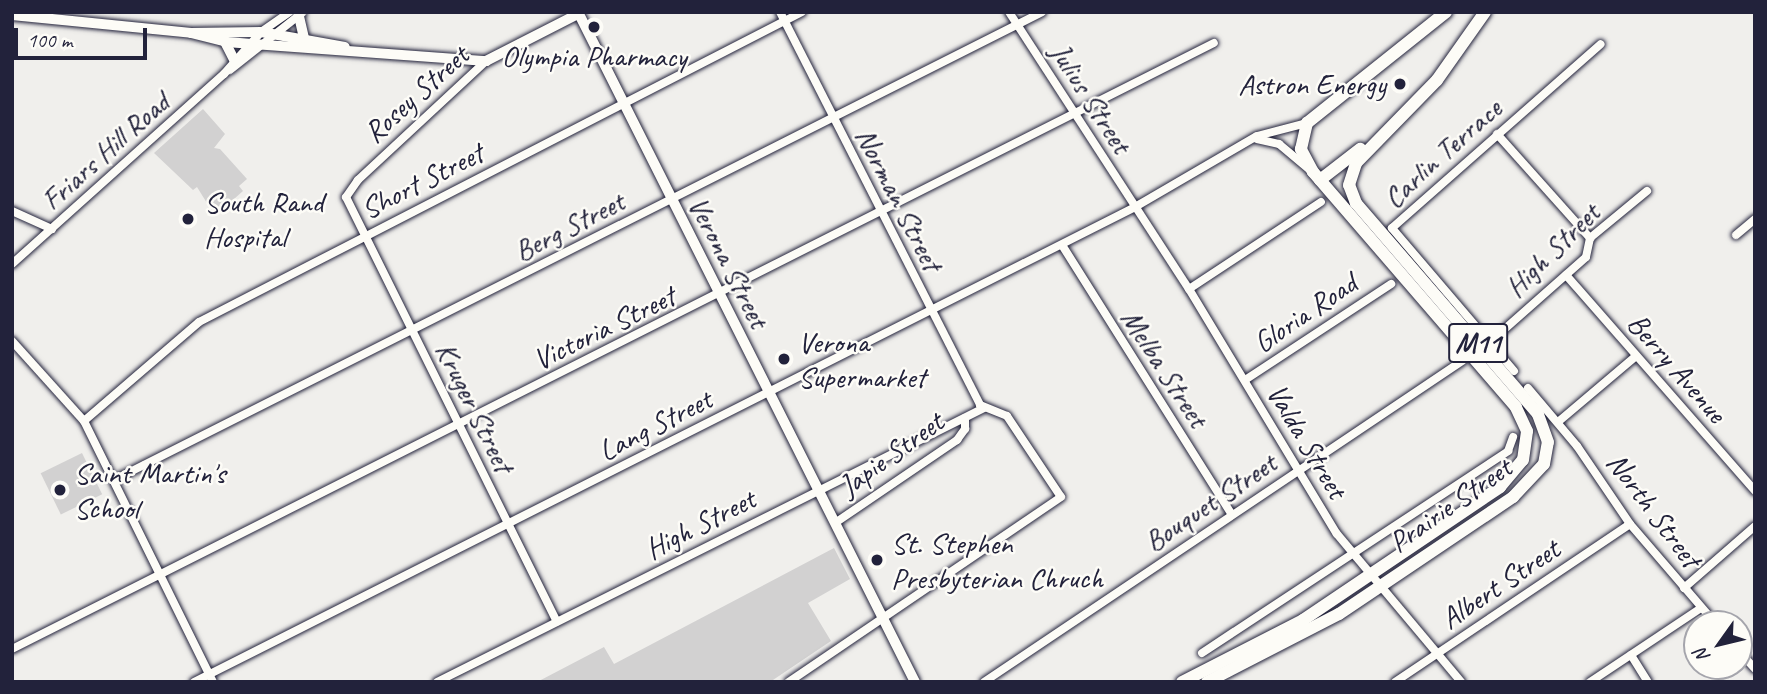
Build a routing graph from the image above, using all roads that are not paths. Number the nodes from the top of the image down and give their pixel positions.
1 (780, 12) edge
2 (802, 12) edge
3 (1009, 12) edge
4 (1042, 12) edge
5 (1446, 12) edge
6 (1485, 12) edge
7 (298, 13) edge
8 (579, 13) edge
9 (12, 15) edge
10 (785, 21) junction
11 (1017, 24) junction
12 (219, 30) junction
13 (261, 32) junction
14 (191, 33) junction
15 (274, 34) junction
16 (304, 37) junction
17 (226, 42) junction
18 (1214, 43) dead end
19 (250, 44) junction
20 (1601, 44) dead end
21 (262, 45) junction
22 (345, 48) junction
23 (234, 60) junction
24 (486, 61) junction
25 (227, 71) junction
26 (622, 104) junction
27 (1074, 114) junction
28 (833, 117) junction
29 (1307, 123) junction
30 (1497, 134) junction
31 (1382, 138) junction
32 (1251, 140) junction
33 (1316, 176) junction
34 (1647, 191) dead end
35 (670, 200) junction
36 (1321, 202) dead end
37 (1135, 207) junction
38 (12, 211) edge
39 (352, 212) joint
40 (881, 213) junction
41 (1755, 219) edge
42 (52, 229) junction
43 (1736, 235) dead end
44 (363, 237) junction
45 (1590, 238) junction
46 (1062, 245) junction
47 (12, 264) edge
48 (1566, 275) junction
49 (1391, 284) dead end
50 (1189, 289) junction
51 (719, 296) junction
52 (930, 311) junction
53 (412, 331) junction
54 (12, 341) edge
55 (1490, 342) junction
56 (1636, 356) junction
57 (1462, 361) dead end
58 (1514, 371) dead end
59 (1245, 380) junction
60 (1528, 388) dead end
61 (768, 393) junction
62 (982, 406) junction
63 (965, 418) junction
64 (84, 421) junction
65 (1558, 422) junction
66 (458, 424) junction
67 (1513, 437) dead end
68 (1299, 471) junction
69 (116, 479) junction
70 (818, 490) junction
71 (1755, 491) edge
72 (1232, 515) junction
73 (835, 523) junction
74 (1630, 524) junction
75 (507, 525) junction
76 (1755, 526) edge
77 (1352, 555) junction
78 (1368, 575) junction
79 (162, 576) junction
80 (1378, 588) junction
81 (1684, 588) junction
82 (1701, 608) joint
83 (883, 619) junction
84 (557, 622) junction
85 (12, 649) edge
86 (1202, 653) dead end
87 (1437, 654) junction
88 (1631, 655) junction
89 (211, 678) edge
90 (194, 682) edge
91 (437, 682) edge
92 (789, 682) edge
93 (915, 682) edge
94 (984, 682) edge
95 (1182, 682) edge
96 (1207, 682) edge
97 (1395, 682) edge
98 (1461, 682) edge
99 (1590, 682) edge
100 (1648, 682) edge

1 - 10 street, Norman Street
2 - 10 street, Short Street
3 - 11 street, Julius Street
4 - 11 street, Berg Street
5 - 29 main road, M11
6 - 31 main road, M11
7 - 13 street, Friars Hill Road
7 - 15 street, Friars Hill Road
7 - 16 street
8 - 24 street, Rosey Street
8 - 26 street, Verona Street
9 - 14 street
10 - 26 street, Short Street
10 - 28 street, Norman Street
11 - 27 street, Julius Street
11 - 28 street, Berg Street
12 - 13 street
12 - 14 street
12 - 17 street
13 - 15 street
13 - 19 street, Friars Hill Road
14 - 17 street
15 - 16 street
15 - 21 street, Friars Hill Road
16 - 22 street
17 - 19 street
17 - 23 street
18 - 27 street, Victoria Street
19 - 21 street
19 - 23 street, Friars Hill Road
20 - 30 street, Carlin Terrace
21 - 22 street
21 - 25 street, Friars Hill Road
22 - 24 street
23 - 25 street, Friars Hill Road
24 - 39 street, Rosey Street
25 - 42 street, Friars Hill Road
26 - 35 street, Verona Street
26 - 44 street, Short Street
27 - 37 street, Julius Street
27 - 40 street, Victoria Street
28 - 35 street, Berg Street
28 - 40 street, Norman Street
29 - 32 street, Lang Street
29 - 33 main road, Prairie Street / M11
30 - 45 street
30 - 55 street, Carlin Terrace
31 - 33 main road
31 - 80 main road, Prairie Street / M11
32 - 33 street
32 - 37 street, Lang Street
33 - 78 main road, Prairie Street / M11
34 - 45 street, High Street
35 - 51 street, Verona Street
35 - 53 street, Berg Street
36 - 50 street
37 - 46 street, Lang Street
37 - 50 street, Valda Street
38 - 42 street
39 - 44 street, Kruger Street
40 - 51 street, Victoria Street
40 - 52 street, Norman Street
41 - 43 street
42 - 47 street, Friars Hill Road
44 - 53 street, Kruger Street
44 - 64 street, Short Street
45 - 48 street, High Street
46 - 52 street, Lang Street
46 - 72 street, Melba Street
48 - 55 street, High Street
48 - 56 street, Berry Avenue
49 - 59 street, Gloria Road
50 - 59 street, Valda Street
51 - 61 street, Verona Street
51 - 66 street, Victoria Street
52 - 61 street, Lang Street
52 - 62 street, Norman Street
53 - 66 street, Kruger Street
53 - 69 street, Berg Street
54 - 64 street
55 - 58 street, Carlin Terrace
56 - 65 street
56 - 71 street, Berry Avenue
57 - 68 street, Bouquet Street
59 - 68 street, Valda Street
60 - 65 street
61 - 70 street, Verona Street
61 - 75 street, Lang Street
62 - 63 street, High Street
62 - 83 street
63 - 70 street, High Street
63 - 73 street, Japie Street
64 - 69 street
65 - 74 street, North Street
66 - 75 street, Kruger Street
66 - 79 street, Victoria Street
67 - 77 street
68 - 72 street, Bouquet Street
68 - 77 street, Valda Street
69 - 79 street
70 - 73 street, Verona Street
70 - 84 street, High Street
72 - 94 street, Bouquet Street
73 - 83 street, Verona Street
74 - 81 street, North Street
74 - 87 street, Albert Street
75 - 84 street, Kruger Street
75 - 89 street, Lang Street
76 - 81 street
77 - 78 street, Valda Street
77 - 86 street
78 - 80 street, Valda Street
78 - 95 main road, Prairie Street / M11
79 - 85 street, Victoria Street
79 - 89 street
80 - 87 street, Valda Street
80 - 96 main road, Prairie Street / M11
81 - 82 street, North Street
82 - 88 street
83 - 92 street
83 - 93 street, Verona Street
84 - 91 street, High Street
87 - 97 street, Albert Street
87 - 98 street, Valda Street
88 - 99 street
88 - 100 street
89 - 90 street, Lang Street

